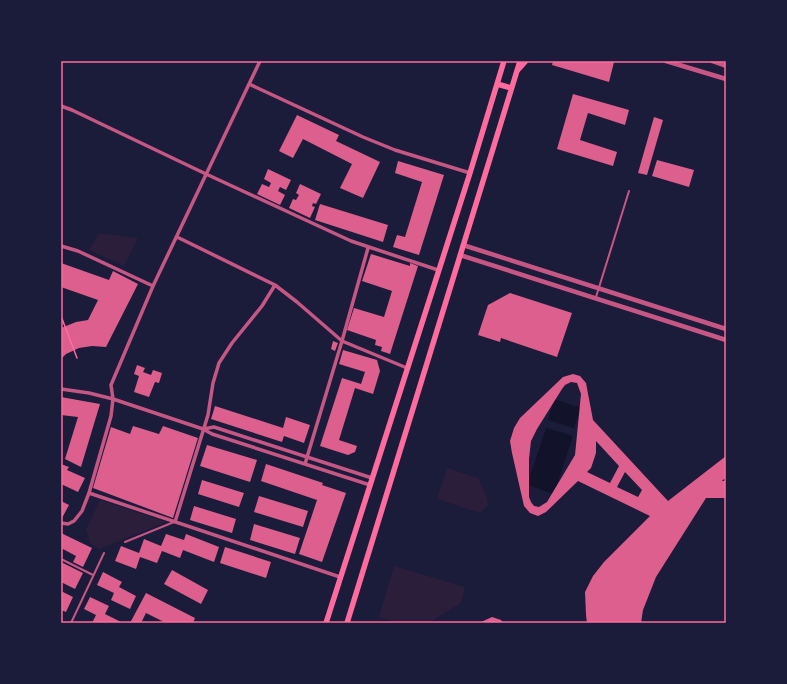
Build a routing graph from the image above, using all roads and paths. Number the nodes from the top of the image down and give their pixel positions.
1 (260, 61) edge
2 (504, 61) edge
3 (520, 61) edge
4 (526, 61) edge
5 (666, 61) edge
6 (712, 61) edge
7 (726, 66) edge
8 (516, 72) junction
9 (726, 79) edge
10 (249, 84) junction
11 (497, 84) junction
12 (511, 88) junction
13 (61, 106) edge
14 (470, 173) junction
15 (206, 174) junction
16 (629, 191) dead end
17 (177, 237) junction
18 (463, 245) junction
19 (61, 246) edge
20 (368, 248) junction
21 (460, 255) junction
22 (438, 270) junction
23 (153, 286) junction
24 (275, 286) junction
25 (599, 288) junction
26 (596, 299) junction
27 (61, 316) edge
28 (726, 329) edge
29 (726, 340) edge
30 (342, 341) junction
31 (77, 358) dead end
32 (407, 368) junction
33 (61, 389) edge
34 (113, 399) junction
35 (203, 429) junction
36 (307, 457) junction
37 (305, 464) junction
38 (372, 478) junction
39 (370, 485) junction
40 (89, 493) junction
41 (175, 522) junction
42 (61, 523) edge
43 (125, 542) dead end
44 (104, 553) dead end
45 (61, 559) edge
46 (93, 575) junction
47 (340, 577) junction
48 (71, 623) edge
49 (326, 623) edge
50 (347, 623) edge

1 - 10 street
2 - 11 main road
3 - 8 main road
4 - 8 main road
5 - 9 street
6 - 7 street
8 - 12 main road
10 - 14 street
10 - 15 street
11 - 12 main road
11 - 14 main road
12 - 18 main road
13 - 15 street
14 - 22 main road
15 - 17 street
15 - 20 street
16 - 25 lane
17 - 23 street
17 - 24 street
18 - 21 main road
18 - 25 street
19 - 23 street
20 - 22 street
20 - 30 street
21 - 26 street
21 - 50 main road
22 - 32 main road
23 - 34 street
24 - 30 street
24 - 35 street
25 - 26 lane
25 - 28 street
26 - 29 street
27 - 31 path
30 - 32 street
30 - 36 street
32 - 38 main road
33 - 34 street
34 - 35 street
34 - 40 street
35 - 36 street
35 - 37 street
35 - 41 street
36 - 37 street
36 - 38 street
37 - 39 street
38 - 39 main road
39 - 47 main road
40 - 41 street
40 - 42 street
41 - 43 lane
41 - 47 street
44 - 46 lane
45 - 46 lane
46 - 48 lane
47 - 49 main road

